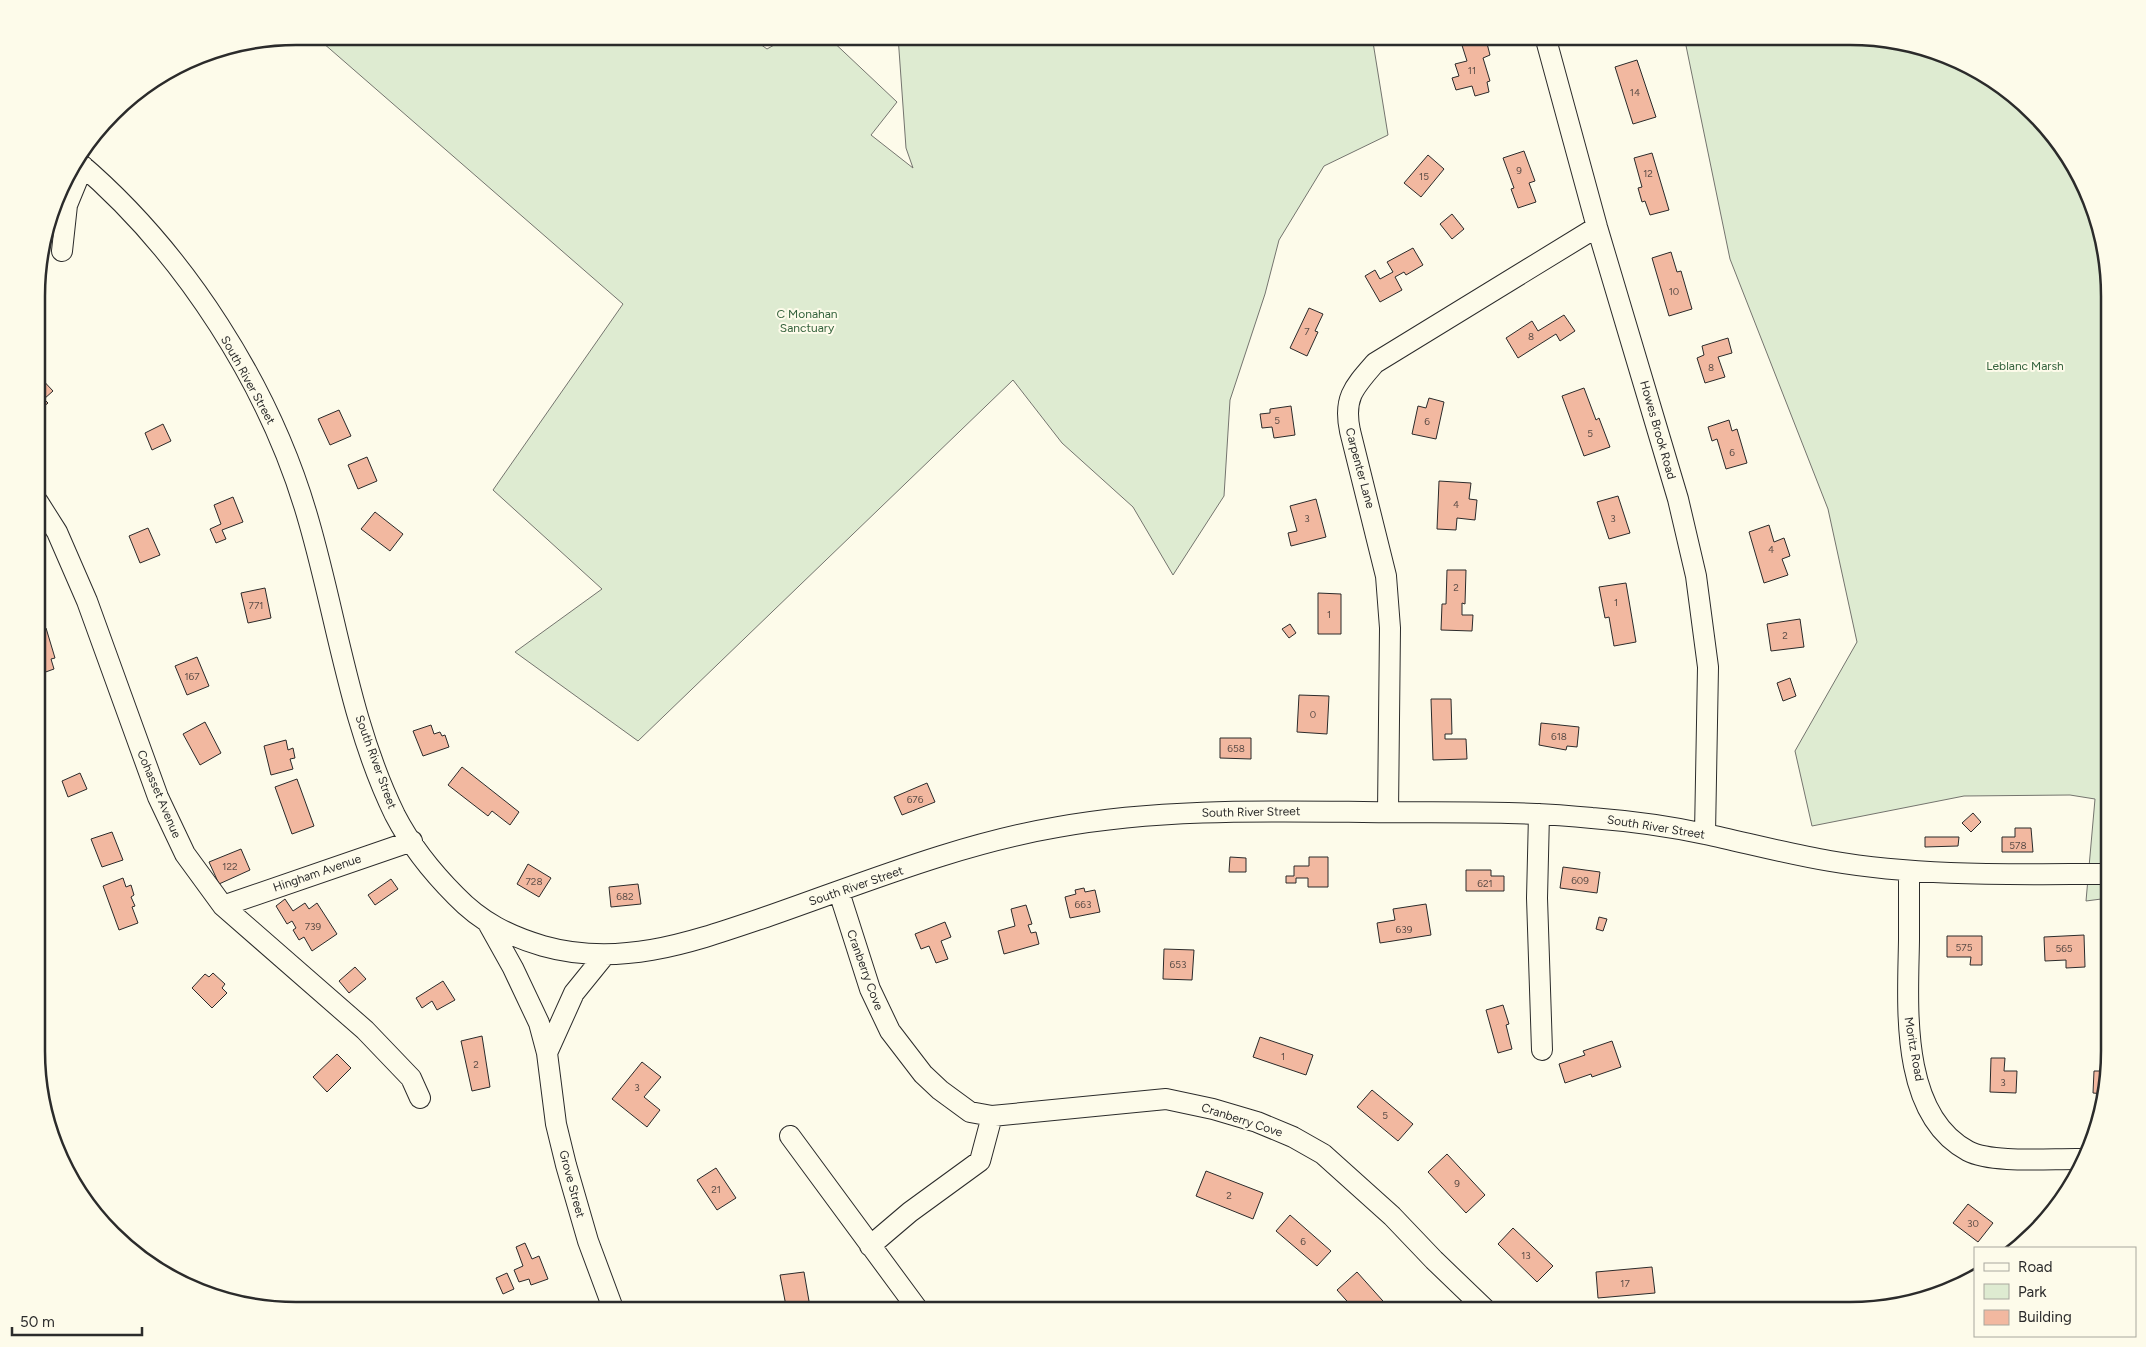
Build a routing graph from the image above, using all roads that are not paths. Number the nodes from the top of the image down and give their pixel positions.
1 (1547, 45) edge
2 (82, 165) edge
3 (78, 172) edge
4 (1598, 227) junction
5 (62, 251) dead end
6 (45, 513) edge
7 (1388, 812) junction
8 (1539, 814) junction
9 (1705, 834) junction
10 (412, 841) junction
11 (1909, 871) junction
12 (2101, 874) edge
13 (839, 892) junction
14 (223, 906) junction
15 (489, 925) junction
16 (604, 956) junction
17 (1542, 1050) dead end
18 (547, 1053) junction
19 (420, 1098) dead end
20 (992, 1116) junction
21 (790, 1136) dead end
22 (2076, 1159) edge
23 (870, 1246) junction
24 (611, 1302) edge
25 (913, 1302) edge
26 (1478, 1302) edge

1 - 4 street, Howes Brook Road
2 - 10 street, South River Street
3 - 5 street
4 - 7 street, Carpenter Lane
4 - 9 street, Howes Brook Road
6 - 14 street, Cohasset Avenue
7 - 8 street, South River Street
7 - 13 street, South River Street
8 - 9 street, South River Street
8 - 17 street
9 - 11 street, South River Street
10 - 14 street, Hingham Avenue
10 - 15 street, South River Street
11 - 12 street, South River Street
11 - 22 street, Moritz Road
13 - 16 street, South River Street
13 - 20 street, Cranberry Cove
14 - 19 street, Cohasset Avenue
15 - 16 street, South River Street
15 - 18 street, Grove Street
16 - 18 street
18 - 24 street, Grove Street
20 - 23 street
20 - 26 street, Cranberry Cove
21 - 23 street
23 - 25 street

